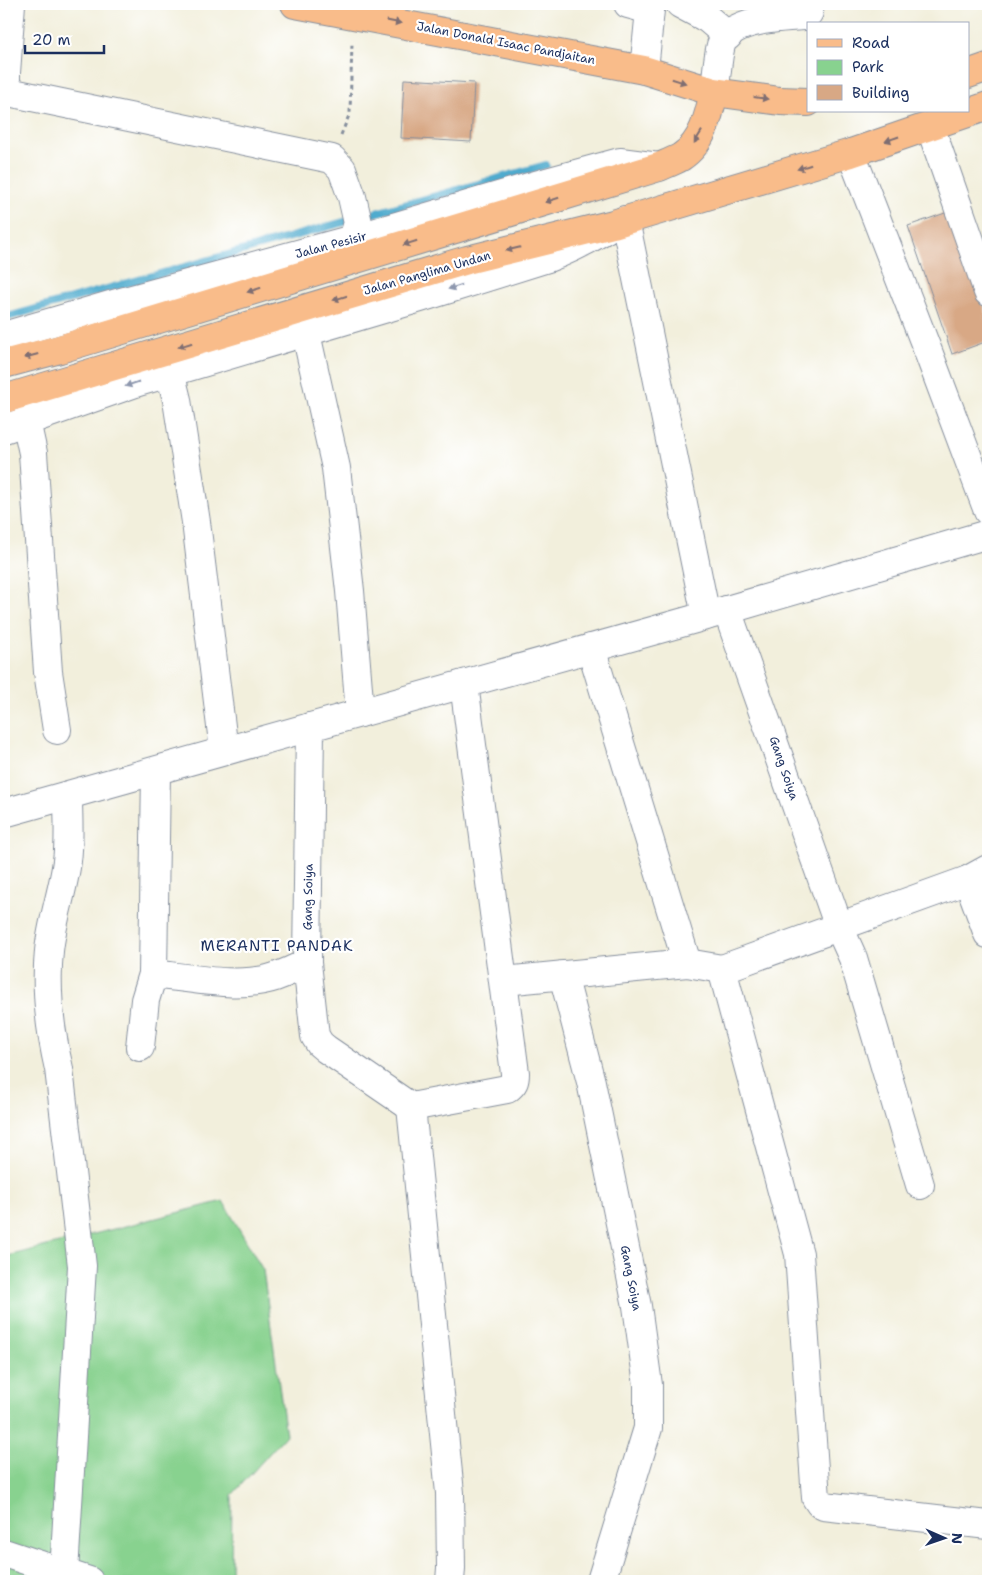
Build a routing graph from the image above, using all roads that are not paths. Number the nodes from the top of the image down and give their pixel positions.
1 (11, 4) edge
2 (295, 4) edge
3 (680, 4) edge
4 (644, 6) edge
5 (810, 8) edge
6 (728, 36) junction
7 (988, 67) edge
8 (644, 70) junction
9 (970, 73) edge
10 (714, 92) junction
11 (807, 102) edge
12 (988, 106) edge
13 (930, 126) junction
14 (851, 153) junction
15 (659, 167) junction
16 (619, 222) junction
17 (457, 230) junction
18 (355, 231) junction
19 (466, 260) junction
20 (988, 292) edge
21 (117, 317) junction
22 (54, 322) junction
23 (4, 336) edge
24 (239, 340) junction
25 (307, 342) junction
26 (60, 349) junction
27 (4, 364) edge
28 (173, 385) junction
29 (4, 399) edge
30 (23, 434) edge
31 (988, 512) edge
32 (988, 534) edge
33 (716, 613) junction
34 (591, 648) junction
35 (464, 684) junction
36 (360, 713) junction
37 (310, 727) junction
38 (57, 730) dead end
39 (224, 751) junction
40 (156, 771) junction
41 (68, 796) junction
42 (4, 813) edge
43 (978, 874) edge
44 (839, 927) junction
45 (988, 934) edge
46 (307, 963) junction
47 (686, 963) junction
48 (722, 969) junction
49 (153, 974) junction
50 (563, 975) junction
51 (504, 981) junction
52 (140, 1047) dead end
53 (411, 1107) junction
54 (920, 1185) dead end
55 (988, 1525) edge
56 (4, 1553) edge
57 (77, 1577) edge
58 (450, 1581) edge
59 (601, 1581) edge

1 - 18 street
2 -> 8 main road, Jalan Donald Isaac Pandjaitan
3 - 6 street
4 - 8 street
5 - 6 street
6 - 10 street
7 - 9 main road
8 -> 10 main road, Jalan Donald Isaac Pandjaitan
10 -> 11 main road, Jalan Donald Isaac Pandjaitan
10 -> 15 main road
12 - 13 main road, Jalan Panglima Undan
13 -> 14 main road, Jalan Panglima Undan
13 - 20 street
14 -> 16 main road, Jalan Panglima Undan
14 - 31 street
15 -> 17 main road
15 - 18 street, Jalan Pesisir
16 -> 19 main road, Jalan Panglima Undan
16 -> 25 street
16 - 33 street, Gang Soiya
17 - 19 main road
17 -> 21 main road
18 - 21 street, Jalan Pesisir
19 -> 24 main road, Jalan Panglima Undan
21 - 22 street, Jalan Pesisir
21 - 26 main road
22 - 23 street, Jalan Pesisir
22 - 26 street
24 - 25 street
24 - 28 street
24 -> 29 main road, Jalan Panglima Undan
25 - 36 street
26 -> 27 main road
28 -> 30 street
28 - 39 street
30 - 38 street
32 - 33 street
33 - 34 street
33 - 44 street, Gang Soiya
34 - 35 street
34 - 47 street
35 - 36 street
35 - 51 street
36 - 37 street
37 - 39 street
37 - 46 street, Gang Soiya
39 - 40 street
40 - 41 street
40 - 49 street
41 - 42 street
41 - 57 street
43 - 44 street
43 - 45 street
44 - 48 street
44 - 54 street, Gang Soiya
46 - 49 street
46 - 53 street, Gang Soiya
47 - 48 street
47 - 50 street
48 - 55 street
49 - 52 street
50 - 51 street
50 - 59 street, Gang Soiya
51 - 53 street
53 - 58 street
56 - 57 street

